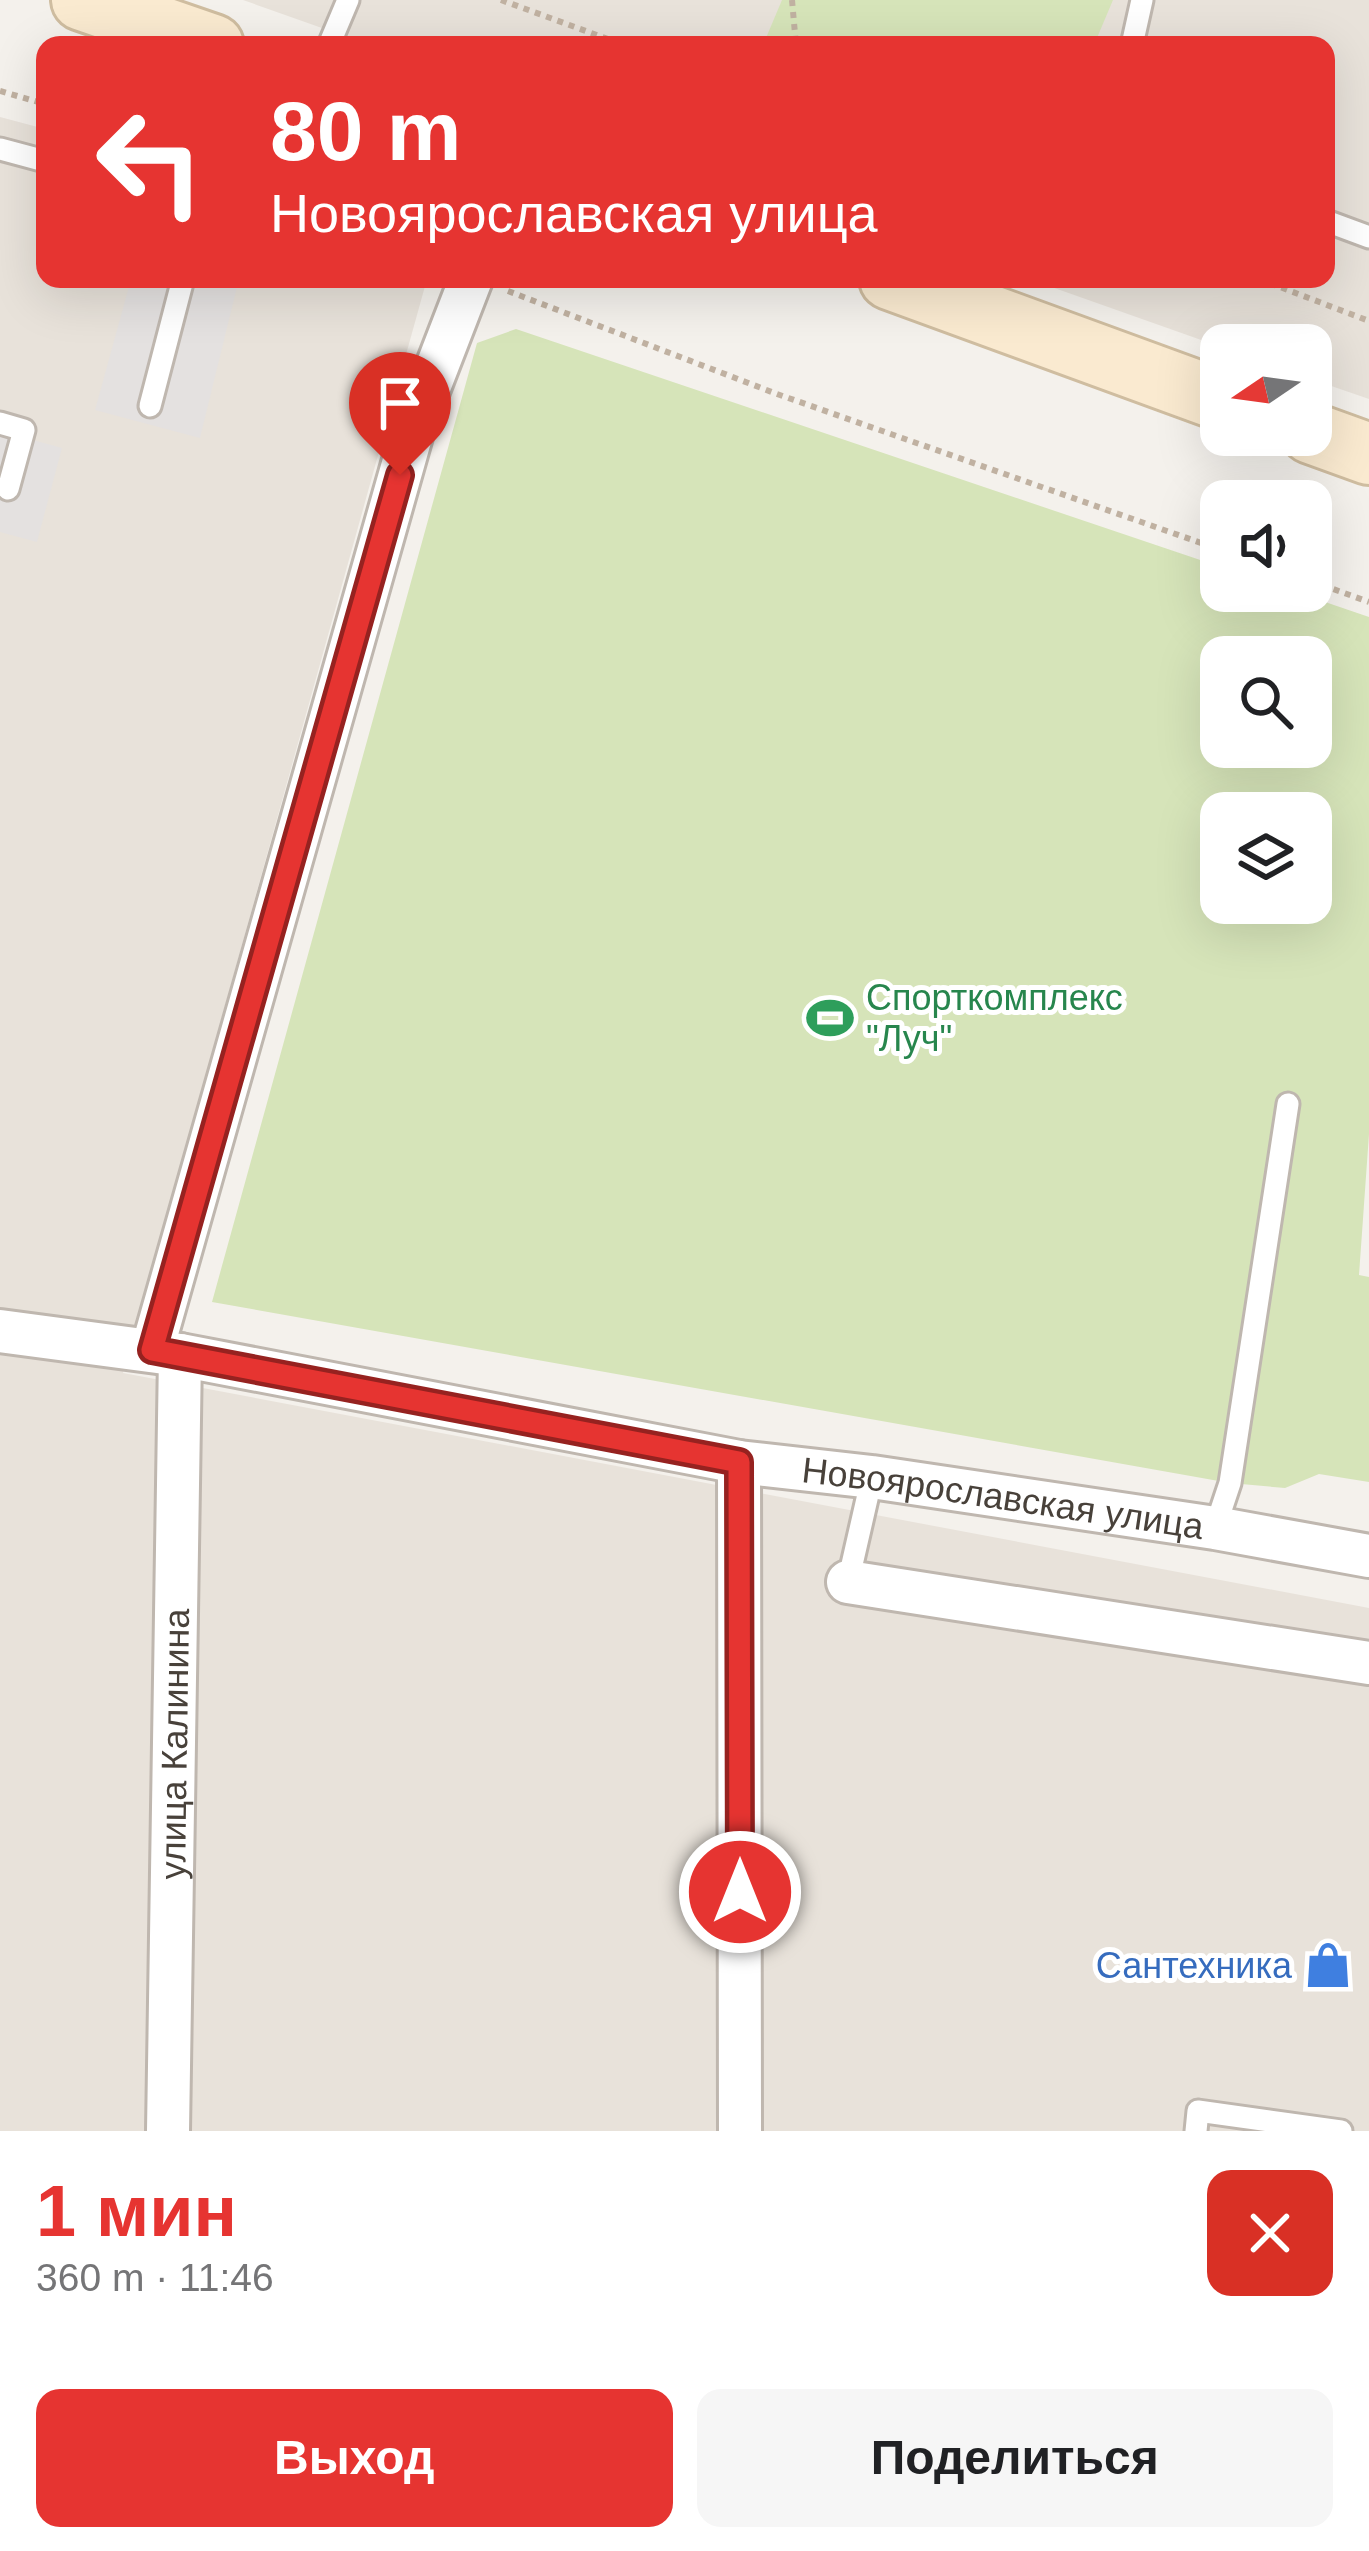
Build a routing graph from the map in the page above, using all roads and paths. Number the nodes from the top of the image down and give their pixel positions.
1 (82, 0) edge
2 (348, 0) edge
3 (501, 0) edge
4 (792, 0) edge
5 (1142, 0) edge
6 (187, 36) edge
7 (333, 36) edge
8 (599, 36) edge
9 (795, 36) edge
10 (1134, 36) edge
11 (0, 92) edge
12 (36, 102) edge
13 (0, 149) edge
14 (36, 159) edge
15 (1335, 224) edge
16 (1369, 237) edge
17 (181, 288) edge
18 (482, 288) edge
19 (497, 288) edge
20 (915, 288) edge
21 (1283, 288) edge
22 (1369, 321) edge
23 (1200, 392) edge
24 (150, 406) dead end
25 (0, 423) edge
26 (1332, 441) edge
27 (1369, 454) edge
28 (8, 489) dead end
29 (1200, 543) edge
30 (1332, 589) edge
31 (1369, 602) edge
32 (1288, 1105) dead end
33 (0, 1331) edge
34 (166, 1352) junction
35 (739, 1462) junction
36 (872, 1477) junction
37 (1215, 1528) junction
38 (1369, 1556) edge
39 (848, 1582) joint
40 (1369, 1663) edge
41 (168, 2131) edge
42 (740, 2131) edge
43 (1196, 2131) edge
44 (1341, 2131) edge

1 - 6 main road
2 - 7 lane
3 - 8 path
4 - 9 path
5 - 10 lane
11 - 12 path
13 - 14 lane
15 - 16 lane
17 - 24 lane
18 - 34 street, улица Калинина
19 - 29 path
20 - 23 main road
21 - 22 path
25 - 28 lane
26 - 27 main road
30 - 31 path
32 - 37 lane
33 - 34 street, Новоярославская улица
34 - 35 street, Новоярославская улица
34 - 41 street, улица Калинина
35 - 36 street, Новоярославская улица
35 - 42 street
36 - 37 street, Новоярославская улица
36 - 39 lane
37 - 38 street, Новоярославская улица
39 - 40 street
43 - 44 lane

